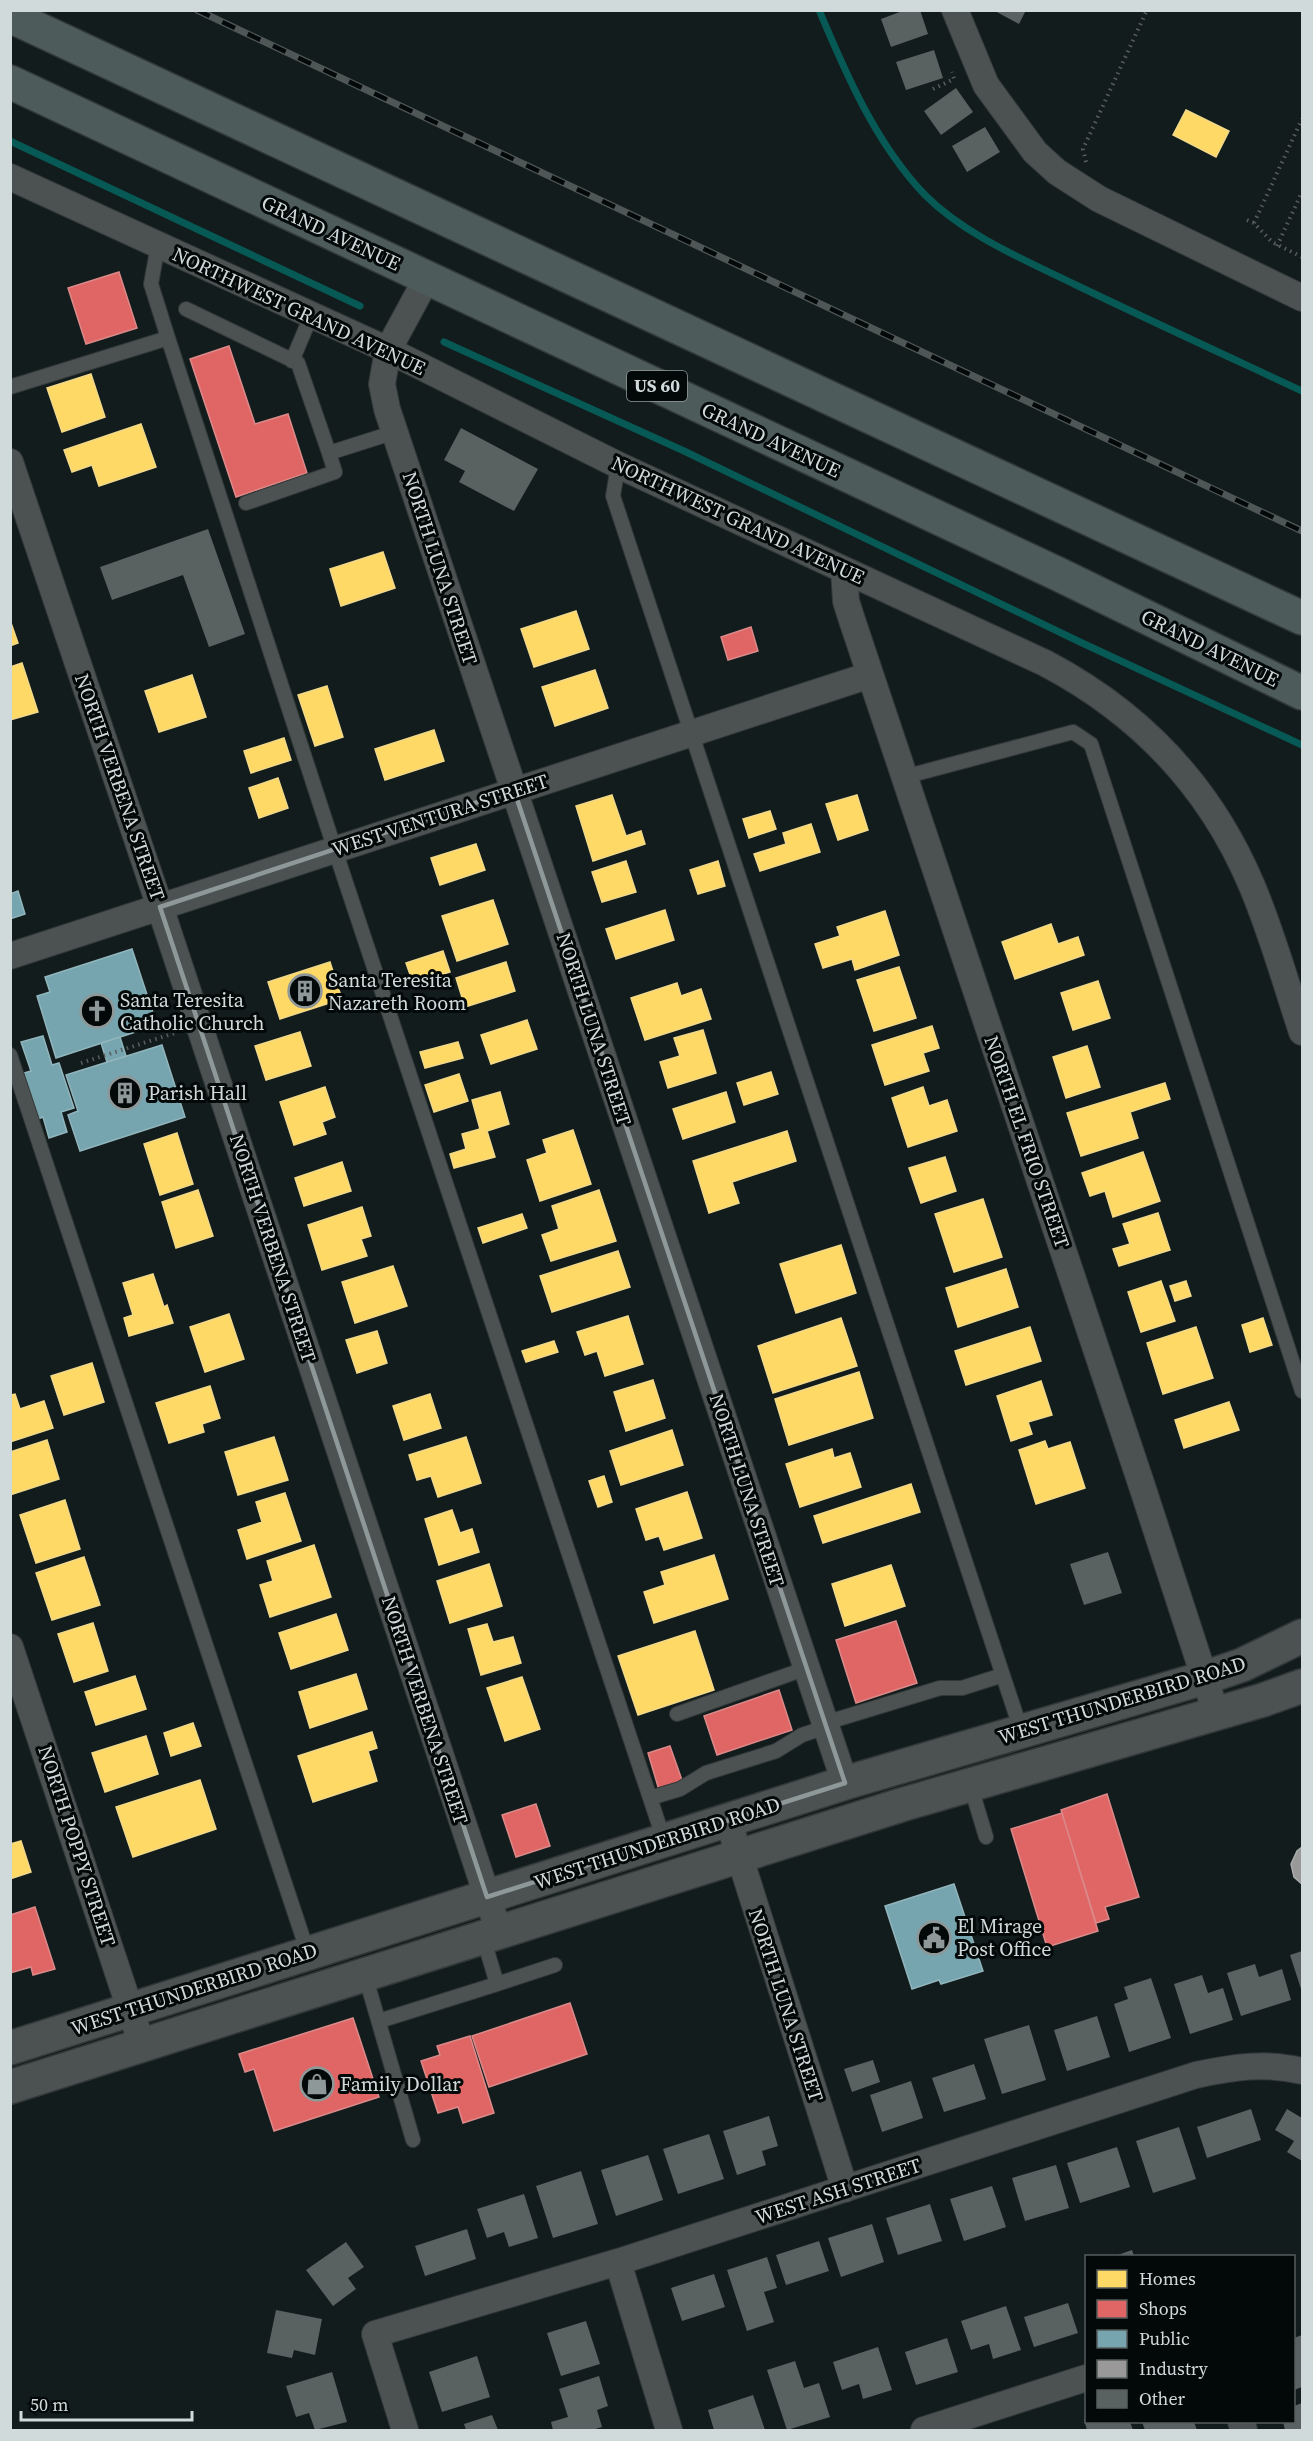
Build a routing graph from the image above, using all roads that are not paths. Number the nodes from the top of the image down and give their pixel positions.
1 (955, 10) edge
2 (10, 16) edge
3 (10, 82) edge
4 (10, 177) edge
5 (158, 245) junction
6 (427, 278) junction
7 (1302, 298) edge
8 (186, 309) dead end
9 (311, 316) junction
10 (168, 338) junction
11 (388, 350) junction
12 (292, 361) junction
13 (10, 387) edge
14 (395, 432) junction
15 (329, 453) junction
16 (10, 462) edge
17 (618, 465) junction
18 (246, 503) dead end
19 (844, 570) junction
20 (1302, 618) edge
21 (870, 675) junction
22 (1302, 693) edge
23 (691, 734) junction
24 (904, 777) junction
25 (514, 790) junction
26 (335, 850) junction
27 (160, 907) junction
28 (10, 956) edge
29 (1302, 1032) edge
30 (10, 1055) edge
31 (1302, 1391) edge
32 (1302, 1636) edge
33 (10, 1647) edge
34 (807, 1668) junction
35 (1002, 1675) junction
36 (1204, 1678) junction
37 (1302, 1686) edge
38 (1216, 1713) junction
39 (677, 1714) dead end
40 (826, 1725) junction
41 (1021, 1730) junction
42 (845, 1783) junction
43 (970, 1784) junction
44 (650, 1798) junction
45 (728, 1820) junction
46 (986, 1837) dead end
47 (664, 1840) junction
48 (739, 1856) junction
49 (487, 1897) junction
50 (491, 1934) junction
51 (308, 1953) junction
52 (555, 1965) dead end
53 (365, 1973) junction
54 (497, 1984) junction
55 (131, 2009) junction
56 (379, 2021) junction
57 (142, 2045) junction
58 (10, 2048) edge
59 (1302, 2071) edge
60 (10, 2086) edge
61 (413, 2140) dead end
62 (845, 2189) junction
63 (618, 2262) junction
64 (1085, 2378) edge
65 (405, 2430) edge
66 (669, 2430) edge
67 (924, 2430) edge

1 - 7 street
2 - 20 highway
3 - 6 highway, GRAND AVENUE / US 60
4 - 5 street, NORTHWEST GRAND AVENUE
5 - 9 street, NORTHWEST GRAND AVENUE
5 - 10 lane
6 - 11 street, NORTH LUNA STREET
6 - 22 highway, GRAND AVENUE / US 60
8 - 12 lane
9 - 11 street, NORTHWEST GRAND AVENUE
9 - 12 lane
10 - 13 lane
10 - 26 lane
11 - 14 street, NORTH LUNA STREET
11 - 17 street, NORTHWEST GRAND AVENUE
12 - 15 lane
14 - 15 lane
14 - 25 street, NORTH LUNA STREET
15 - 18 lane
16 - 27 street, NORTH VERBENA STREET
17 - 19 street, NORTHWEST GRAND AVENUE
17 - 23 lane
19 - 21 street, NORTH EL FRIO STREET
19 - 29 street, NORTHWEST GRAND AVENUE
21 - 23 street, WEST VENTURA STREET
21 - 24 street, NORTH EL FRIO STREET
23 - 25 street, WEST VENTURA STREET
23 - 35 lane
24 - 31 lane
24 - 36 street, NORTH EL FRIO STREET
25 - 26 street, WEST VENTURA STREET
25 - 34 street, NORTH LUNA STREET
26 - 27 street, WEST VENTURA STREET
26 - 44 lane
27 - 28 street, WEST VENTURA STREET
27 - 49 street, NORTH VERBENA STREET
30 - 51 lane
32 - 36 main road, WEST THUNDERBIRD ROAD
33 - 55 street, NORTH POPPY STREET
34 - 39 lane
34 - 40 street, NORTH LUNA STREET
35 - 40 lane
35 - 41 lane
36 - 38 street, NORTH EL FRIO STREET
36 - 41 main road, WEST THUNDERBIRD ROAD
37 - 38 main road, WEST THUNDERBIRD ROAD
38 - 43 main road, WEST THUNDERBIRD ROAD
40 - 42 street, NORTH LUNA STREET
40 - 44 lane
41 - 42 main road, WEST THUNDERBIRD ROAD
42 - 45 main road, WEST THUNDERBIRD ROAD
43 - 46 lane
43 - 48 main road, WEST THUNDERBIRD ROAD
44 - 47 lane
45 - 47 main road, WEST THUNDERBIRD ROAD
45 - 48 street, NORTH LUNA STREET
47 - 49 main road, WEST THUNDERBIRD ROAD
48 - 50 main road, WEST THUNDERBIRD ROAD
48 - 62 street, NORTH LUNA STREET
49 - 50 street, NORTH VERBENA STREET
49 - 51 main road, WEST THUNDERBIRD ROAD
50 - 53 main road, WEST THUNDERBIRD ROAD
50 - 54 lane
51 - 55 main road, WEST THUNDERBIRD ROAD
52 - 54 lane
53 - 56 lane
53 - 57 main road, WEST THUNDERBIRD ROAD
54 - 56 lane
55 - 57 street, NORTH POPPY STREET
55 - 58 main road, WEST THUNDERBIRD ROAD
56 - 61 lane
57 - 60 main road, WEST THUNDERBIRD ROAD
59 - 62 street, WEST ASH STREET
62 - 63 street, WEST ASH STREET
63 - 65 street, WEST ASH STREET
63 - 66 street
64 - 67 street

